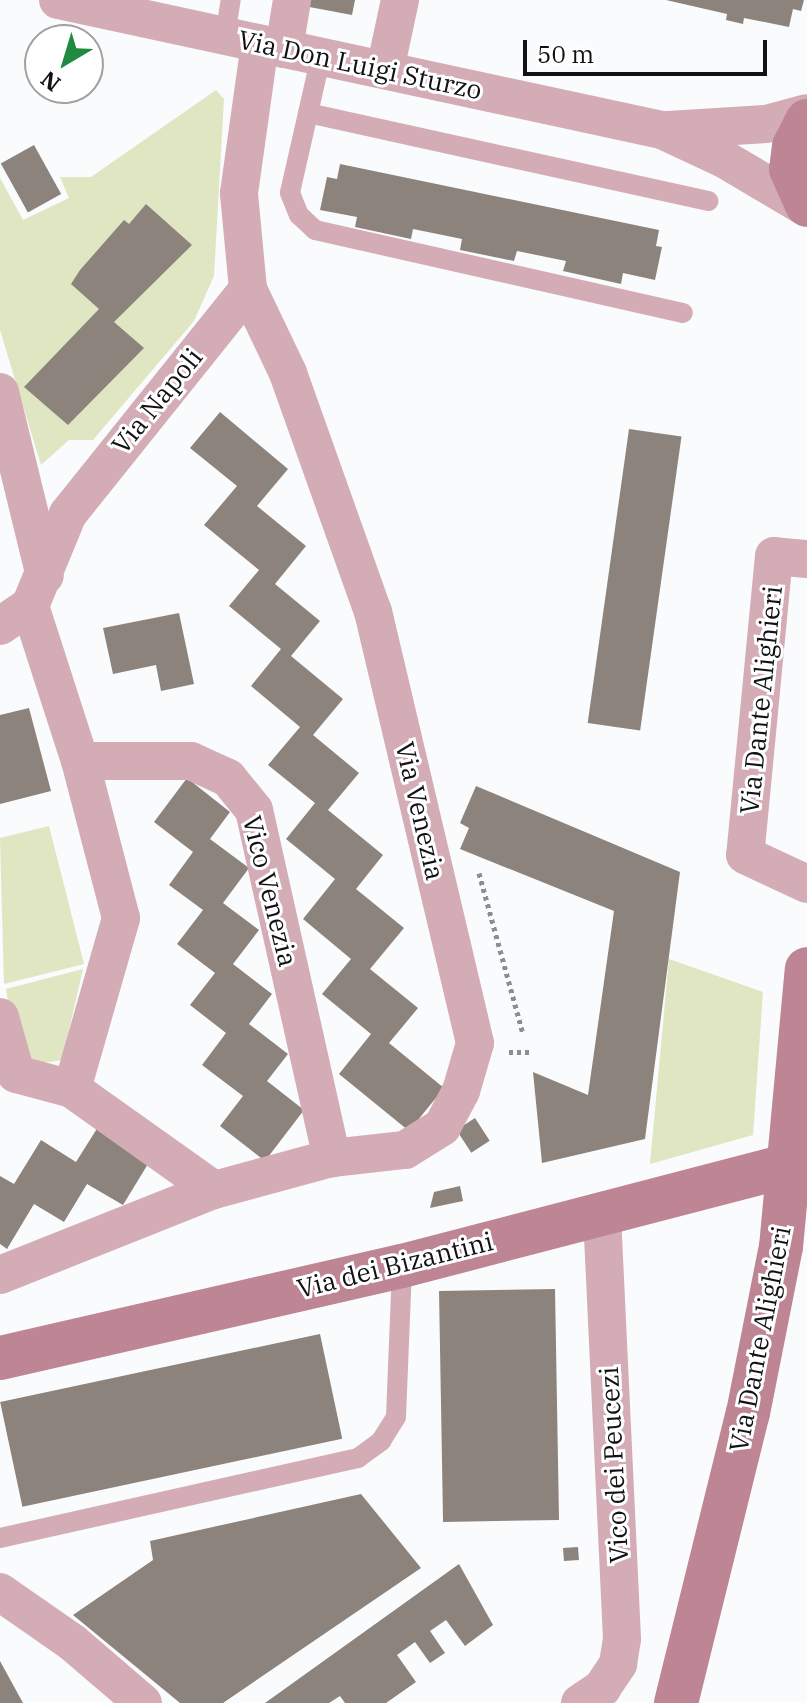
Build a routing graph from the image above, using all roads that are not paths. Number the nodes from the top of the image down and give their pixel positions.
1 (292, 0) edge
2 (400, 0) edge
3 (79, 2) edge
4 (250, 32) edge
5 (321, 56) junction
6 (385, 70) junction
7 (308, 113) junction
8 (807, 113) edge
9 (807, 121) edge
10 (662, 130) junction
11 (708, 201) dead end
12 (807, 206) edge
13 (248, 289) junction
14 (683, 313) dead end
15 (0, 392) edge
16 (807, 559) edge
17 (25, 602) edge
18 (80, 761) junction
19 (807, 884) edge
20 (807, 969) edge
21 (0, 1017) edge
22 (8, 1088) edge
23 (72, 1089) junction
24 (332, 1158) junction
25 (787, 1166) junction
26 (214, 1190) junction
27 (602, 1211) junction
28 (402, 1266) junction
29 (0, 1275) edge
30 (0, 1358) edge
31 (0, 1538) edge
32 (7, 1606) edge
33 (685, 1690) edge
34 (143, 1703) edge
35 (580, 1703) edge
36 (661, 1703) edge

1 - 4 street, Via Venezia
2 - 6 street
3 - 4 street, Via Don Luigi Sturzo
4 - 5 street, Via Don Luigi Sturzo
4 - 13 street, Via Venezia
5 - 6 street, Via Don Luigi Sturzo
5 - 7 lane
6 - 10 street, Via Don Luigi Sturzo
7 - 11 lane
7 - 14 lane
8 - 10 street
9 - 12 main road
10 - 12 street
13 - 17 street, Via Napoli
13 - 24 street, Via Venezia
15 - 17 street
16 - 19 street, Via Dante Alighieri
17 - 18 street
18 - 23 street
18 - 24 street, Vico Venezia
20 - 25 main road, Via Dante Alighieri
21 - 22 street
22 - 23 street
23 - 26 street
24 - 26 street, Via Venezia
25 - 27 main road, Via dei Bizantini
25 - 33 main road, Via Dante Alighieri
26 - 29 street, Via Venezia
27 - 28 main road, Via dei Bizantini
27 - 35 street, Vico dei Peucezi
28 - 30 main road, Via dei Bizantini
28 - 31 lane
32 - 34 street
33 - 36 main road, Via Dante Alighieri

